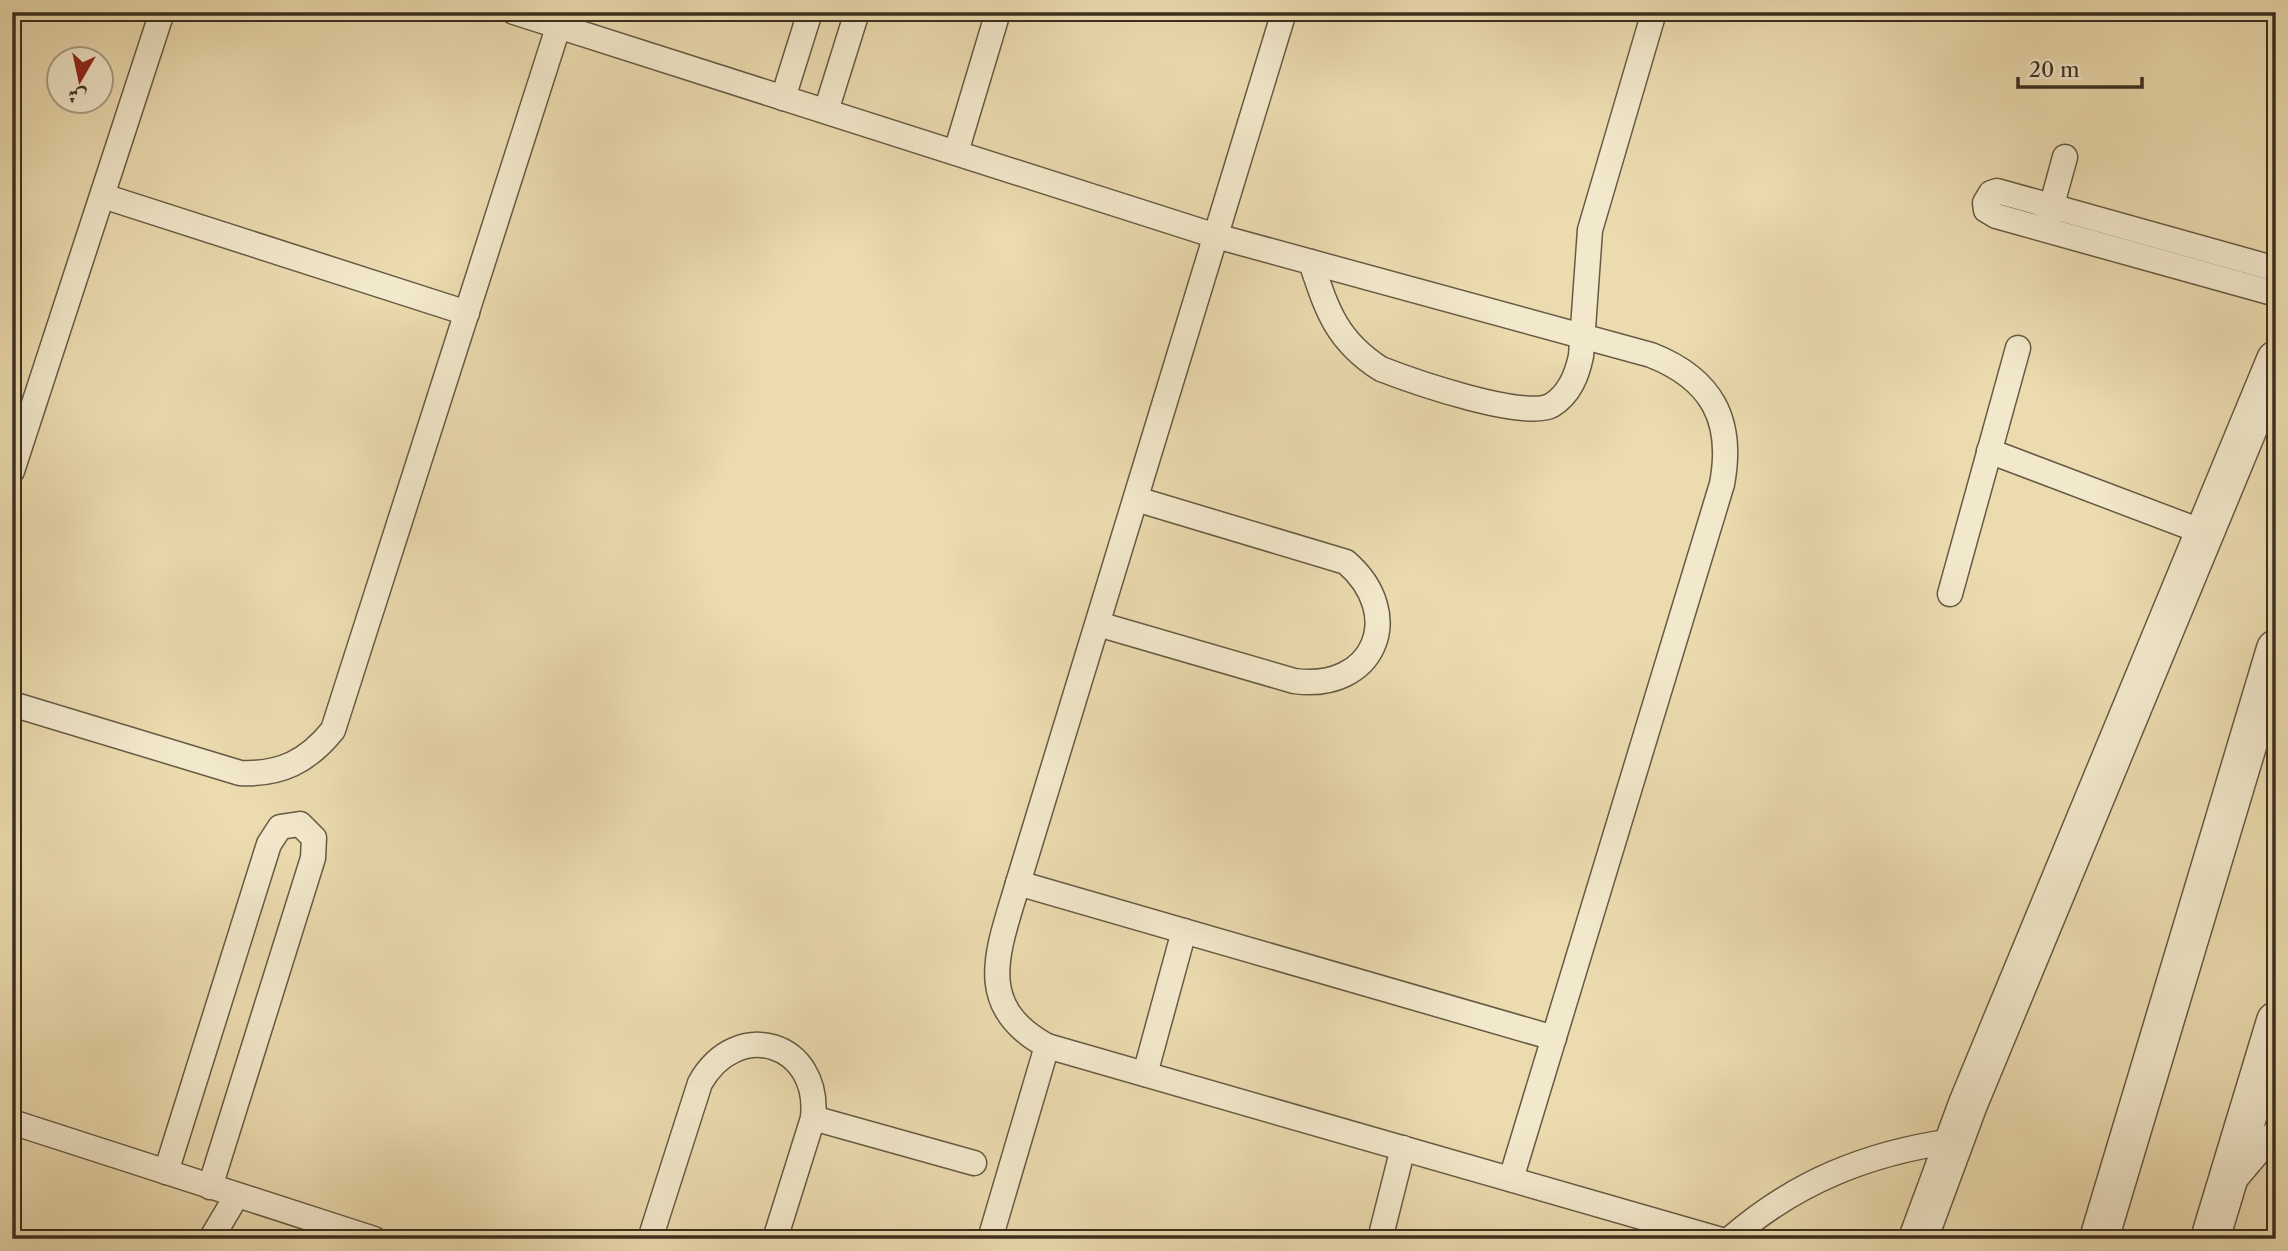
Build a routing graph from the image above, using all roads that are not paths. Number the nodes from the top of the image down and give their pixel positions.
1 (162, 12) edge
2 (514, 12) edge
3 (810, 12) edge
4 (857, 12) edge
5 (998, 12) edge
6 (1284, 12) edge
7 (1654, 12) edge
8 (561, 19) edge
9 (783, 98) junction
10 (826, 111) junction
11 (956, 152) junction
12 (2065, 157) dead end
13 (103, 196) junction
14 (2051, 206) junction
15 (2045, 230) junction
16 (1216, 236) junction
17 (1311, 262) junction
18 (2276, 269) edge
19 (2276, 294) edge
20 (467, 313) junction
21 (1583, 335) junction
22 (2018, 348) dead end
23 (2276, 360) edge
24 (1990, 451) junction
25 (12, 471) edge
26 (1136, 499) junction
27 (2203, 532) junction
28 (1950, 594) dead end
29 (1098, 624) junction
30 (2276, 649) edge
31 (12, 704) edge
32 (1018, 883) junction
33 (1184, 931) junction
34 (2276, 1021) edge
35 (1554, 1038) junction
36 (1047, 1046) junction
37 (1145, 1074) junction
38 (813, 1118) junction
39 (12, 1122) edge
40 (2276, 1131) edge
41 (1953, 1141) junction
42 (1403, 1148) junction
43 (974, 1163) dead end
44 (166, 1172) junction
45 (1511, 1179) junction
46 (210, 1187) junction
47 (237, 1195) junction
48 (2215, 1225) edge
49 (1914, 1231) edge
50 (211, 1239) edge
51 (374, 1239) edge
52 (650, 1239) edge
53 (775, 1239) edge
54 (990, 1239) edge
55 (1380, 1239) edge
56 (1717, 1239) edge
57 (1730, 1239) edge
58 (2099, 1239) edge

1 - 13 lane
2 - 8 lane
3 - 9 lane
4 - 10 lane
5 - 11 lane
6 - 16 lane
7 - 21 lane
8 - 9 lane
8 - 20 lane
9 - 10 lane
10 - 11 lane
11 - 16 lane
12 - 14 lane
13 - 20 lane
13 - 25 lane
14 - 15 lane
14 - 15 lane
14 - 18 lane
15 - 19 lane
16 - 17 lane
16 - 26 lane
17 - 21 lane
17 - 21 lane
20 - 31 lane
21 - 35 lane
22 - 24 lane
23 - 27 street
24 - 27 lane
24 - 28 lane
26 - 29 lane
26 - 29 lane
27 - 41 street
29 - 32 lane
30 - 58 street
32 - 33 lane
32 - 36 lane
33 - 35 lane
33 - 37 lane
34 - 48 street
35 - 45 lane
36 - 37 lane
36 - 54 lane
37 - 42 lane
38 - 43 lane
38 - 52 lane
38 - 53 lane
39 - 44 lane
40 - 48 lane
41 - 49 street
41 - 57 lane
42 - 45 lane
42 - 55 lane
44 - 46 lane
44 - 46 lane
45 - 56 lane
46 - 47 lane
47 - 50 lane
47 - 51 lane

